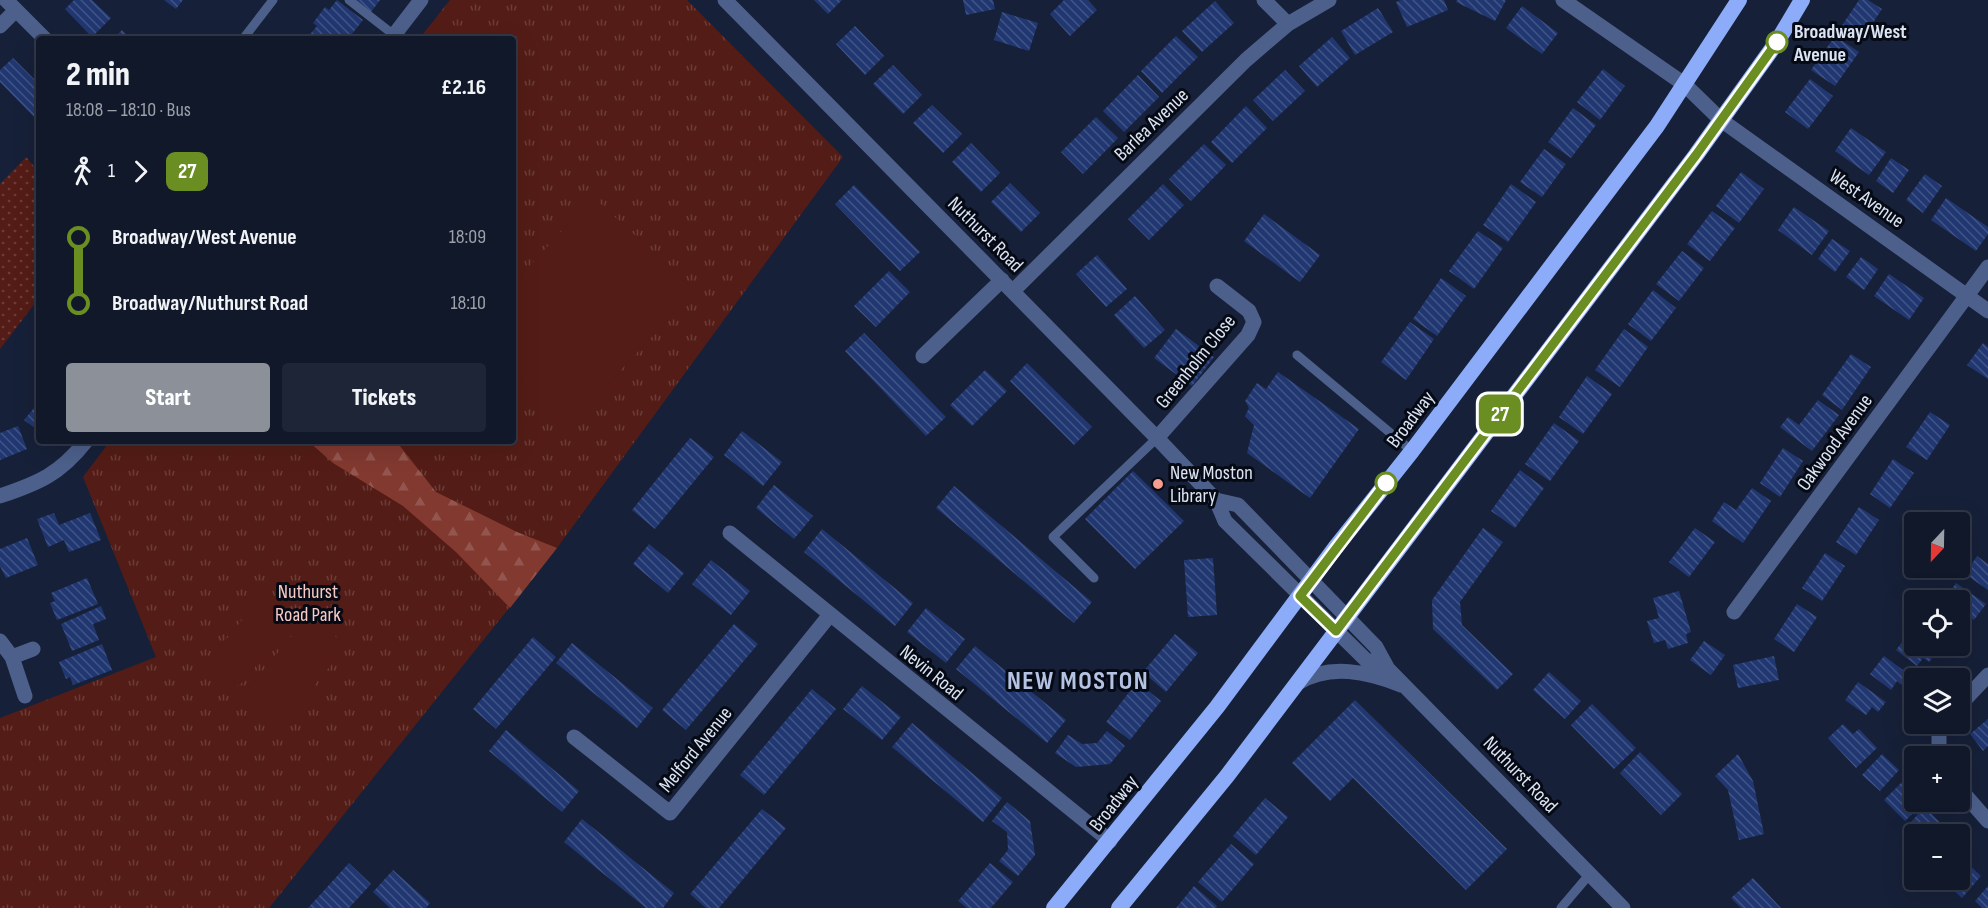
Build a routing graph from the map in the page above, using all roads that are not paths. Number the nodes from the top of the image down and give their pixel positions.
1 (273, 0) edge
2 (349, 0) edge
3 (421, 0) edge
4 (725, 0) edge
5 (1264, 0) edge
6 (1329, 0) edge
7 (1563, 0) edge
8 (1739, 0) edge
9 (1802, 0) edge
10 (11, 5) edge
11 (1288, 24) junction
12 (0, 26) edge
13 (42, 36) edge
14 (245, 36) edge
15 (391, 36) edge
16 (393, 36) edge
17 (1684, 84) junction
18 (1721, 120) junction
19 (1988, 267) edge
20 (1007, 285) junction
21 (1217, 286) dead end
22 (1967, 296) junction
23 (1988, 311) edge
24 (1297, 355) dead end
25 (923, 356) dead end
26 (1157, 438) junction
27 (83, 444) edge
28 (1412, 451) junction
29 (0, 496) edge
30 (1216, 500) junction
31 (730, 534) dead end
32 (1094, 578) dead end
33 (1312, 580) junction
34 (1300, 596) junction
35 (1734, 612) dead end
36 (829, 616) junction
37 (1347, 616) junction
38 (1336, 631) junction
39 (0, 641) edge
40 (33, 649) dead end
41 (12, 657) junction
42 (1388, 669) junction
43 (1988, 675) edge
44 (1297, 683) junction
45 (1407, 687) junction
46 (1970, 694) edge
47 (25, 696) dead end
48 (574, 737) dead end
49 (1970, 801) edge
50 (1988, 821) edge
51 (1110, 842) junction
52 (1589, 875) junction
53 (1054, 908) edge
54 (1119, 908) edge
55 (1562, 908) edge
56 (1623, 908) edge

1 - 14 lane
2 - 15 lane
3 - 16 street
4 - 20 street, Nuthurst Road
5 - 11 street
6 - 11 street, Barlea Avenue
7 - 17 street
8 - 17 highway, Broadway
9 - 18 highway
10 - 12 street
10 - 13 street
11 - 20 street, Barlea Avenue
17 - 18 street, West Avenue
17 - 28 highway, Broadway
18 - 22 street, West Avenue
18 - 37 highway
19 - 22 street, Oakwood Avenue
20 - 25 street, Barlea Avenue
20 - 26 street, Nuthurst Road
21 - 26 street, Greenholm Close
22 - 23 street, West Avenue
22 - 35 street, Oakwood Avenue
24 - 28 lane
26 - 30 street, Nuthurst Road
26 - 32 lane
27 - 29 street
28 - 33 highway, Broadway
30 - 33 street, Nuthurst Road
30 - 34 street, Nuthurst Road
31 - 36 street, Nevin Road
33 - 34 highway, Broadway
33 - 37 street, Nuthurst Road
34 - 38 street, Nuthurst Road
34 - 51 highway, Broadway
36 - 48 street, Melford Avenue
36 - 51 street, Nevin Road
37 - 38 highway
37 - 42 street, Nuthurst Road
38 - 42 street, Nuthurst Road
38 - 44 highway
39 - 41 street
40 - 41 street
41 - 47 street
42 - 45 street, Nuthurst Road
43 - 46 street
44 - 45 street
44 - 54 highway
45 - 52 street, Nuthurst Road
49 - 50 street
51 - 53 highway, Broadway
52 - 55 lane
52 - 56 street, Nuthurst Road

